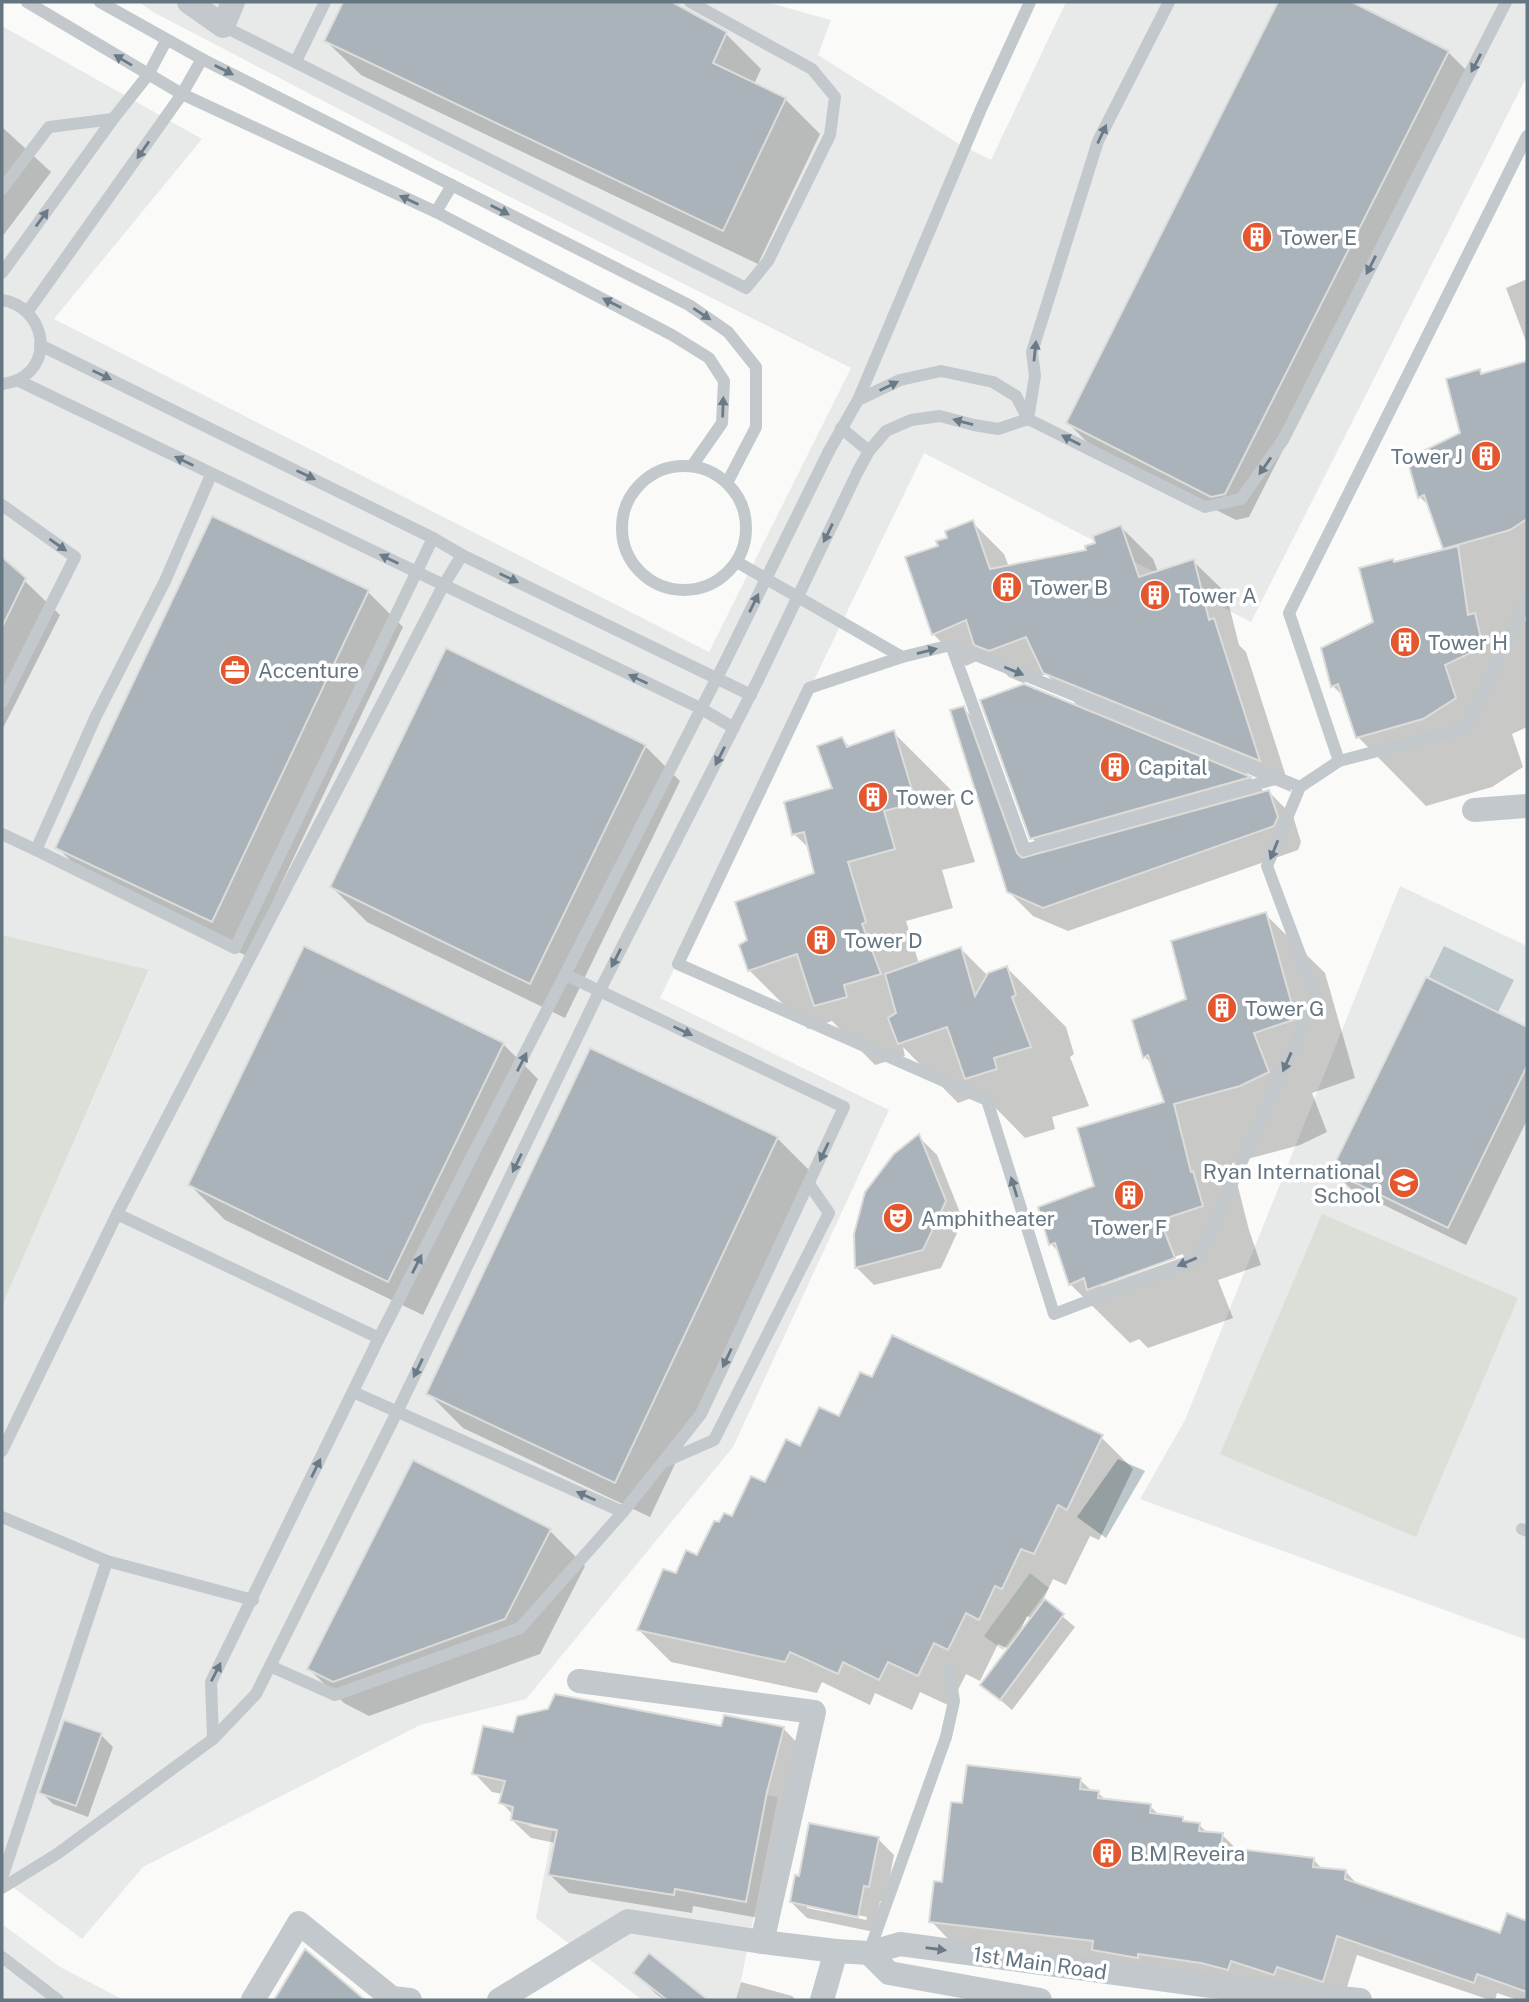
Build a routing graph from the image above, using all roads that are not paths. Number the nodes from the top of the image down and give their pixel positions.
1 (27, 2) edge
2 (100, 2) edge
3 (189, 2) edge
4 (233, 2) edge
5 (325, 2) edge
6 (690, 2) edge
7 (1030, 2) edge
8 (1169, 2) edge
9 (1506, 2) edge
10 (223, 26) junction
11 (166, 41) junction
12 (202, 59) junction
13 (296, 61) junction
14 (148, 75) junction
15 (182, 94) junction
16 (113, 119) junction
17 (1527, 136) edge
18 (452, 185) junction
19 (2, 189) edge
20 (436, 212) junction
21 (2, 273) edge
22 (2, 300) edge
23 (28, 312) junction
24 (40, 345) junction
25 (17, 380) junction
26 (2, 384) edge
27 (858, 400) junction
28 (1028, 418) junction
29 (841, 428) junction
30 (869, 451) junction
31 (692, 466) junction
32 (211, 475) junction
33 (727, 483) junction
34 (2, 505) edge
35 (433, 538) junction
36 (461, 555) junction
37 (737, 562) junction
38 (416, 572) junction
39 (443, 586) junction
40 (1527, 600) edge
41 (951, 645) junction
42 (902, 657) junction
43 (718, 678) junction
44 (751, 695) junction
45 (2, 702) edge
46 (700, 708) junction
47 (734, 727) junction
48 (1339, 761) junction
49 (1275, 779) junction
50 (1300, 787) junction
51 (1527, 806) edge
52 (1474, 810) dead end
53 (2, 834) edge
54 (36, 850) junction
55 (566, 975) junction
56 (599, 992) junction
57 (808, 1184) junction
58 (117, 1214) junction
59 (379, 1338) junction
60 (353, 1392) junction
61 (397, 1412) junction
62 (2, 1451) edge
63 (662, 1463) junction
64 (623, 1512) junction
65 (2, 1517) edge
66 (107, 1561) junction
67 (253, 1600) junction
68 (270, 1667) junction
69 (949, 1669) dead end
70 (579, 1681) dead end
71 (214, 1739) junction
72 (2, 1878) edge
73 (2, 1888) edge
74 (762, 1942) junction
75 (836, 1951) junction
76 (869, 1953) junction
77 (2, 1957) edge
78 (1210, 1993) edge
79 (58, 2000) edge
80 (253, 2000) edge
81 (410, 2000) edge
82 (499, 2000) edge
83 (822, 2000) edge
84 (1040, 2000) edge
85 (1360, 2000) edge

14 -> 1 lane
2 - 11 lane
3 - 10 street
4 - 10 street
5 - 13 lane
6 - 13 lane
7 - 27 lane
28 -> 8 lane
9 -> 28 lane
10 - 13 lane
11 - 12 lane
11 - 14 lane
12 - 15 lane
12 -> 18 lane
14 - 15 lane
14 - 16 lane
20 -> 15 lane
15 -> 23 lane
16 - 19 lane
21 -> 16 lane
17 - 48 lane
18 - 20 lane
18 -> 33 lane
31 -> 20 lane
22 - 23 lane
23 - 24 lane
24 - 25 lane
24 -> 35 lane
25 - 26 lane
32 -> 25 lane
27 -> 28 lane
27 - 29 lane
28 -> 30 lane
29 - 30 lane
43 -> 29 lane, bridge
30 -> 44 lane, bridge
31 - 33 lane
31 - 37 lane
38 -> 32 lane
32 - 54 lane
33 - 37 lane
34 -> 45 lane
35 - 36 lane
35 - 38 lane
36 - 39 lane
36 -> 43 lane
37 - 42 lane
38 - 39 lane
38 - 54 lane
46 -> 39 lane
39 - 58 lane
40 - 48 lane
42 -> 41 lane
41 -> 49 lane
41 - 49 lane
50 -> 42 lane
43 - 44 lane
43 - 46 lane
44 - 47 lane
46 - 47 lane
46 - 55 lane
47 -> 56 lane
48 - 50 lane
49 - 50 lane
51 - 52 street
53 - 54 lane
55 - 56 lane
59 -> 55 lane
56 -> 57 lane
56 -> 61 lane
57 -> 63 lane
57 - 63 lane
58 - 59 lane
58 - 62 lane
59 - 60 lane
60 - 61 lane
67 -> 60 lane
64 -> 61 lane
61 - 68 lane
63 - 64 lane
64 - 68 lane
65 - 66 lane
66 - 67 lane
66 - 72 lane
71 -> 67 lane
68 - 71 lane
69 - 76 lane
70 - 74 street
71 - 73 lane
74 - 75 street, 1st Main Road
74 - 82 street, 1st Main Road
75 - 76 street, 1st Main Road
75 - 83 street
76 -> 78 street, 1st Main Road
76 - 84 street, 1st Main Road
77 - 79 lane
78 - 85 street, 1st Main Road
80 - 81 street

